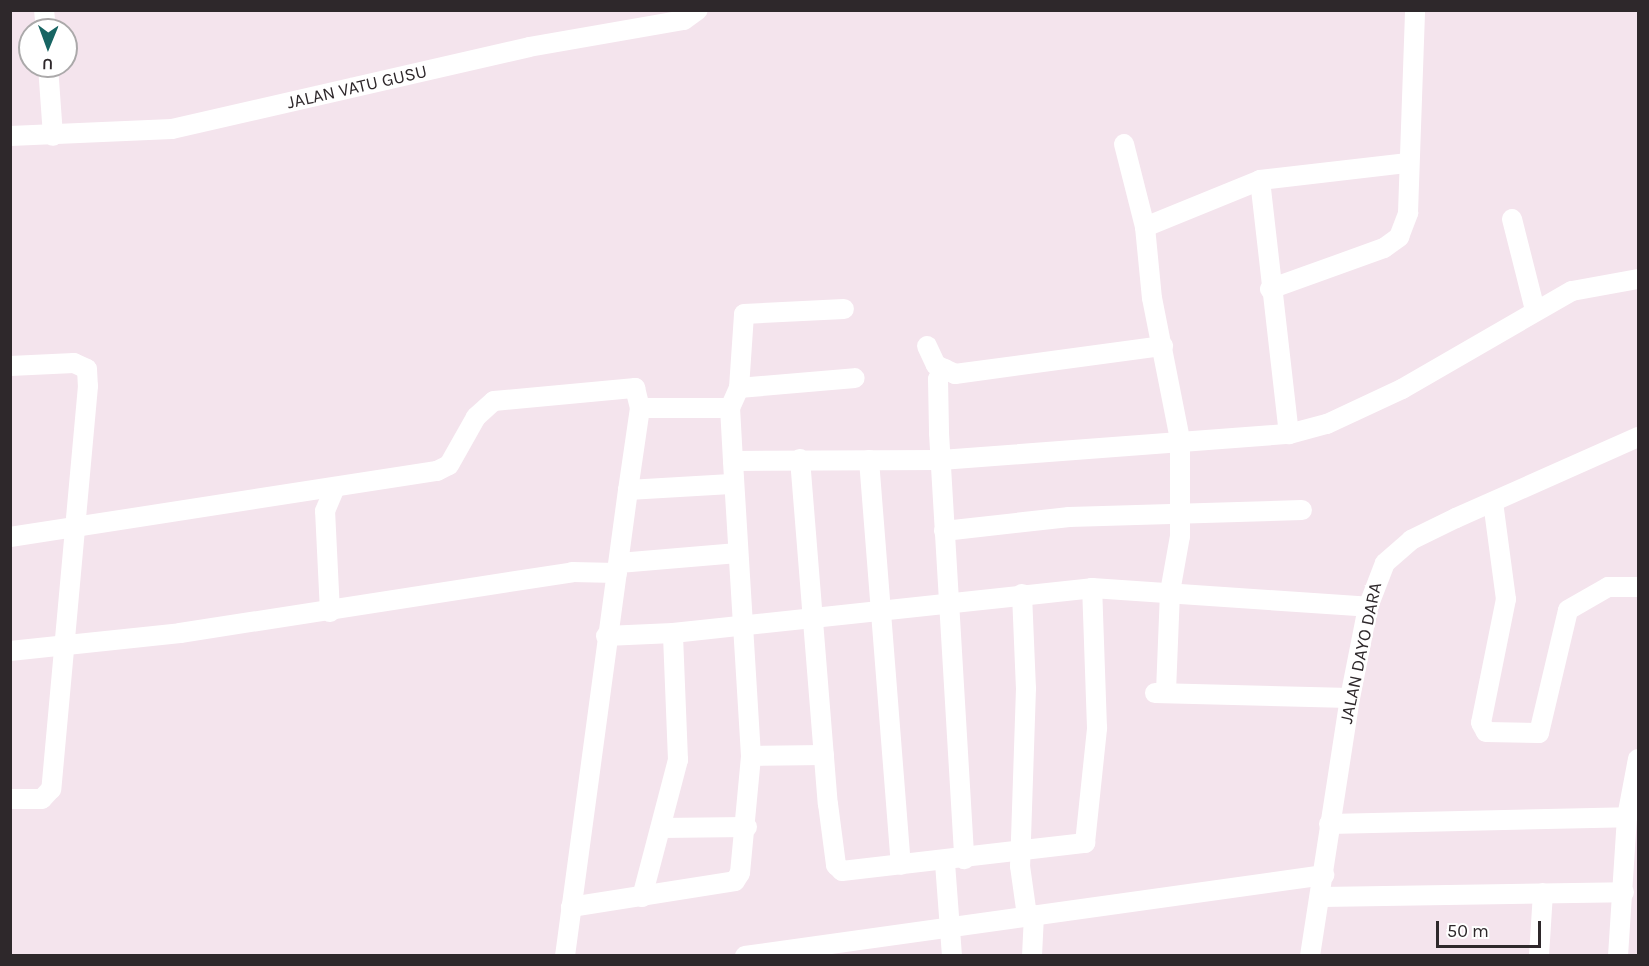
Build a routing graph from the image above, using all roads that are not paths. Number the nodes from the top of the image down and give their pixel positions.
1 (698, 10) edge
2 (1415, 10) edge
3 (49, 78) edge
4 (10, 136) edge
5 (53, 136) junction
6 (1124, 144) dead end
7 (1408, 163) junction
8 (1260, 180) junction
9 (1512, 219) dead end
10 (1145, 226) junction
11 (1638, 279) edge
12 (1270, 289) junction
13 (844, 309) dead end
14 (1535, 310) junction
15 (927, 346) dead end
16 (1163, 346) junction
17 (10, 366) edge
18 (945, 369) junction
19 (855, 378) dead end
20 (739, 388) junction
21 (640, 408) junction
22 (730, 408) junction
23 (1289, 434) junction
24 (1638, 437) edge
25 (1180, 440) junction
26 (800, 459) junction
27 (869, 460) junction
28 (941, 460) junction
29 (733, 461) junction
30 (731, 484) junction
31 (334, 490) junction
32 (628, 490) junction
33 (1493, 502) junction
34 (1302, 510) dead end
35 (1181, 511) junction
36 (79, 529) junction
37 (944, 531) junction
38 (10, 537) edge
39 (738, 553) junction
40 (618, 568) junction
41 (1638, 587) edge
42 (1092, 588) junction
43 (1170, 592) junction
44 (1022, 594) junction
45 (952, 600) junction
46 (1368, 607) junction
47 (881, 609) junction
48 (330, 612) junction
49 (812, 618) junction
50 (744, 626) junction
51 (673, 633) junction
52 (606, 636) junction
53 (67, 647) junction
54 (10, 651) edge
55 (1350, 698) junction
56 (824, 755) junction
57 (751, 756) junction
58 (1638, 759) edge
59 (10, 799) edge
60 (1627, 817) junction
61 (1329, 824) junction
62 (747, 827) junction
63 (661, 828) junction
64 (1022, 852) junction
65 (964, 859) junction
66 (945, 863) junction
67 (901, 865) junction
68 (1323, 875) junction
69 (1624, 892) junction
70 (1543, 893) junction
71 (642, 897) junction
72 (1322, 897) junction
73 (571, 907) junction
74 (1030, 916) junction
75 (953, 927) junction
76 (565, 956) edge
77 (745, 956) edge
78 (952, 956) edge
79 (1032, 956) edge
80 (1310, 956) edge
81 (1539, 956) edge
82 (1618, 956) edge

1 - 5 street, JALAN VATU GUSU
2 - 7 street
3 - 5 street
4 - 5 street, JALAN VATU GUSU
6 - 10 street
7 - 8 street
7 - 12 street
8 - 10 street
8 - 12 street
9 - 14 street
10 - 16 street
11 - 14 street
12 - 23 street
13 - 20 street
14 - 23 street
15 - 18 street
16 - 18 street
16 - 25 street
17 - 36 street
18 - 28 street
19 - 20 street
20 - 22 street
21 - 22 street
21 - 31 street
21 - 32 street
22 - 29 street
23 - 25 street
24 - 33 street, JALAN DAYO DARA
25 - 28 street
25 - 35 street
26 - 27 street
26 - 29 street
26 - 49 street
27 - 28 street
27 - 47 street
28 - 37 street
29 - 30 street
30 - 32 street
30 - 39 street
31 - 36 street
31 - 48 street
32 - 40 street
33 - 41 street
33 - 46 street, JALAN DAYO DARA
34 - 35 street
35 - 37 street
35 - 43 street
36 - 38 street
36 - 53 street
37 - 45 street
39 - 40 street
39 - 50 street
40 - 48 street
40 - 52 street
42 - 43 street
42 - 44 street
42 - 64 street
43 - 46 street
43 - 55 street
44 - 45 street
44 - 64 street
45 - 47 street
45 - 65 street
46 - 55 street, JALAN DAYO DARA
47 - 49 street
47 - 67 street
48 - 53 street
49 - 50 street
49 - 56 street
50 - 51 street
50 - 57 street
51 - 52 street
51 - 63 street
52 - 73 street
53 - 54 street
53 - 59 street
55 - 61 street, JALAN DAYO DARA
56 - 57 street
56 - 67 street
57 - 62 street
58 - 60 street
60 - 61 street
60 - 69 street
61 - 68 street, JALAN DAYO DARA
62 - 63 street
62 - 71 street
63 - 71 street
64 - 65 street
64 - 74 street
65 - 66 street
66 - 67 street
66 - 75 street
68 - 72 street, JALAN DAYO DARA
68 - 74 street
69 - 70 street
69 - 82 street
70 - 72 street
70 - 81 street
71 - 73 street
72 - 80 street, JALAN DAYO DARA
73 - 76 street
74 - 75 street
74 - 79 street
75 - 77 street
75 - 78 street

